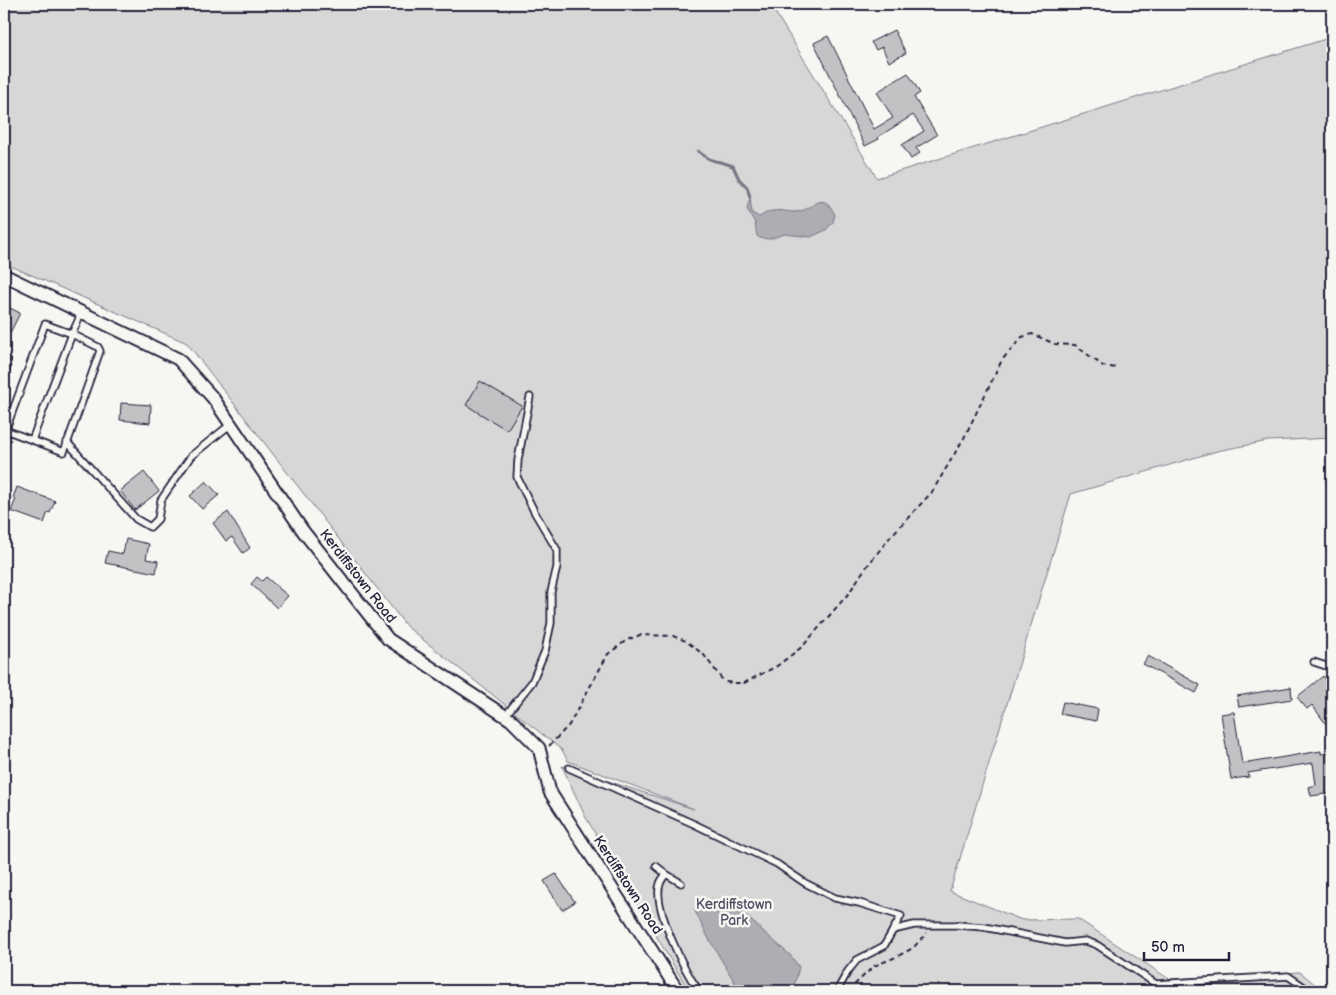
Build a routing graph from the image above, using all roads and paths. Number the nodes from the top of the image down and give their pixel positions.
1 (4, 274) edge
2 (82, 312) junction
3 (72, 334) junction
4 (4, 352) edge
5 (1117, 368) dead end
6 (4, 386) edge
7 (530, 397) dead end
8 (231, 424) junction
9 (32, 440) junction
10 (67, 442) junction
11 (1314, 662) dead end
12 (1332, 668) edge
13 (506, 716) junction
14 (541, 756) junction
15 (569, 768) dead end
16 (656, 866) dead end
17 (666, 874) junction
18 (681, 883) dead end
19 (933, 924) junction
20 (893, 930) junction
21 (678, 991) edge
22 (699, 991) edge
23 (837, 991) edge
24 (847, 991) edge
25 (1310, 991) edge

1 - 2 street, Kerdiffstown Road
2 - 3 lane
2 - 8 street, Kerdiffstown Road
3 - 9 lane
3 - 9 lane
3 - 10 lane
4 - 6 path
5 - 14 path
7 - 13 lane
8 - 10 lane
8 - 13 street, Kerdiffstown Road
9 - 10 lane
11 - 12 lane
13 - 14 street, Kerdiffstown Road
14 - 21 street, Kerdiffstown Road
15 - 20 lane
16 - 17 lane
17 - 18 lane
17 - 22 lane
19 - 20 lane
19 - 24 path
19 - 25 lane
20 - 23 lane

